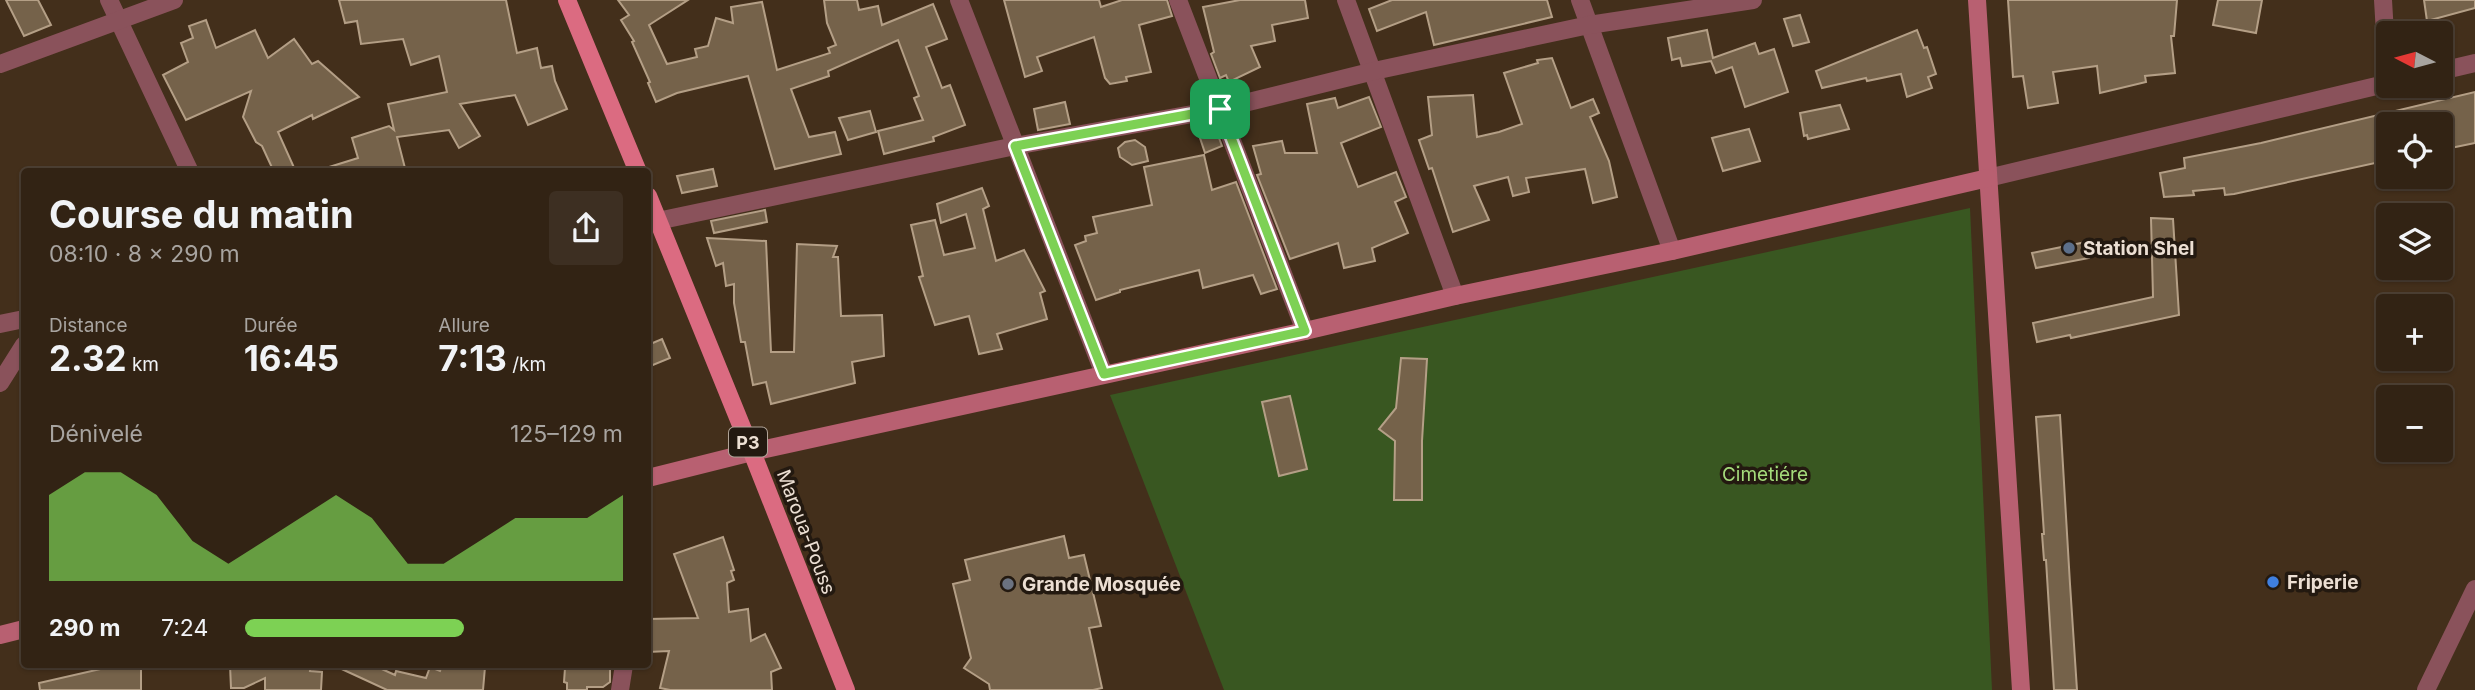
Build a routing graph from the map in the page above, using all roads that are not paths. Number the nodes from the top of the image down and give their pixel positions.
1 (109, 0) edge
2 (174, 0) edge
3 (567, 0) edge
4 (959, 0) edge
5 (1178, 0) edge
6 (1346, 0) edge
7 (1580, 0) edge
8 (1754, 0) edge
9 (1977, 0) edge
10 (2384, 0) edge
11 (1710, 3) edge
12 (119, 19) junction
13 (2385, 21) edge
14 (1589, 25) junction
15 (2475, 63) edge
16 (0, 64) edge
17 (2454, 68) edge
18 (1374, 71) junction
19 (2376, 86) edge
20 (1220, 109) junction
21 (1015, 146) junction
22 (188, 168) edge
23 (636, 168) edge
24 (1988, 178) junction
25 (653, 222) edge
26 (1672, 251) junction
27 (1455, 296) junction
28 (21, 320) edge
29 (0, 324) edge
30 (1305, 331) junction
31 (21, 350) edge
32 (1104, 374) junction
33 (0, 383) edge
34 (752, 452) junction
35 (651, 477) edge
36 (2475, 589) edge
37 (21, 630) edge
38 (0, 635) edge
39 (624, 668) edge
40 (620, 690) edge
41 (846, 690) edge
42 (2021, 690) edge
43 (2426, 690) edge

1 - 12 street
2 - 12 street
3 - 23 main road
4 - 21 street
5 - 20 street
6 - 18 street
7 - 14 street
8 - 11 street
9 - 24 main road
10 - 13 street
11 - 14 street
12 - 16 street
12 - 22 street
14 - 18 street
14 - 26 street
15 - 17 street
18 - 20 street
18 - 27 street
19 - 24 street
20 - 21 street
20 - 30 street
21 - 25 street
21 - 32 street
24 - 26 main road
24 - 42 main road
25 - 34 main road, Maroua-Pouss / P3
26 - 27 main road
27 - 30 main road
28 - 29 street
30 - 32 main road
31 - 33 street
32 - 34 main road
34 - 35 main road
34 - 41 main road, Maroua-Pouss / P3
36 - 43 street
37 - 38 main road
39 - 40 street

